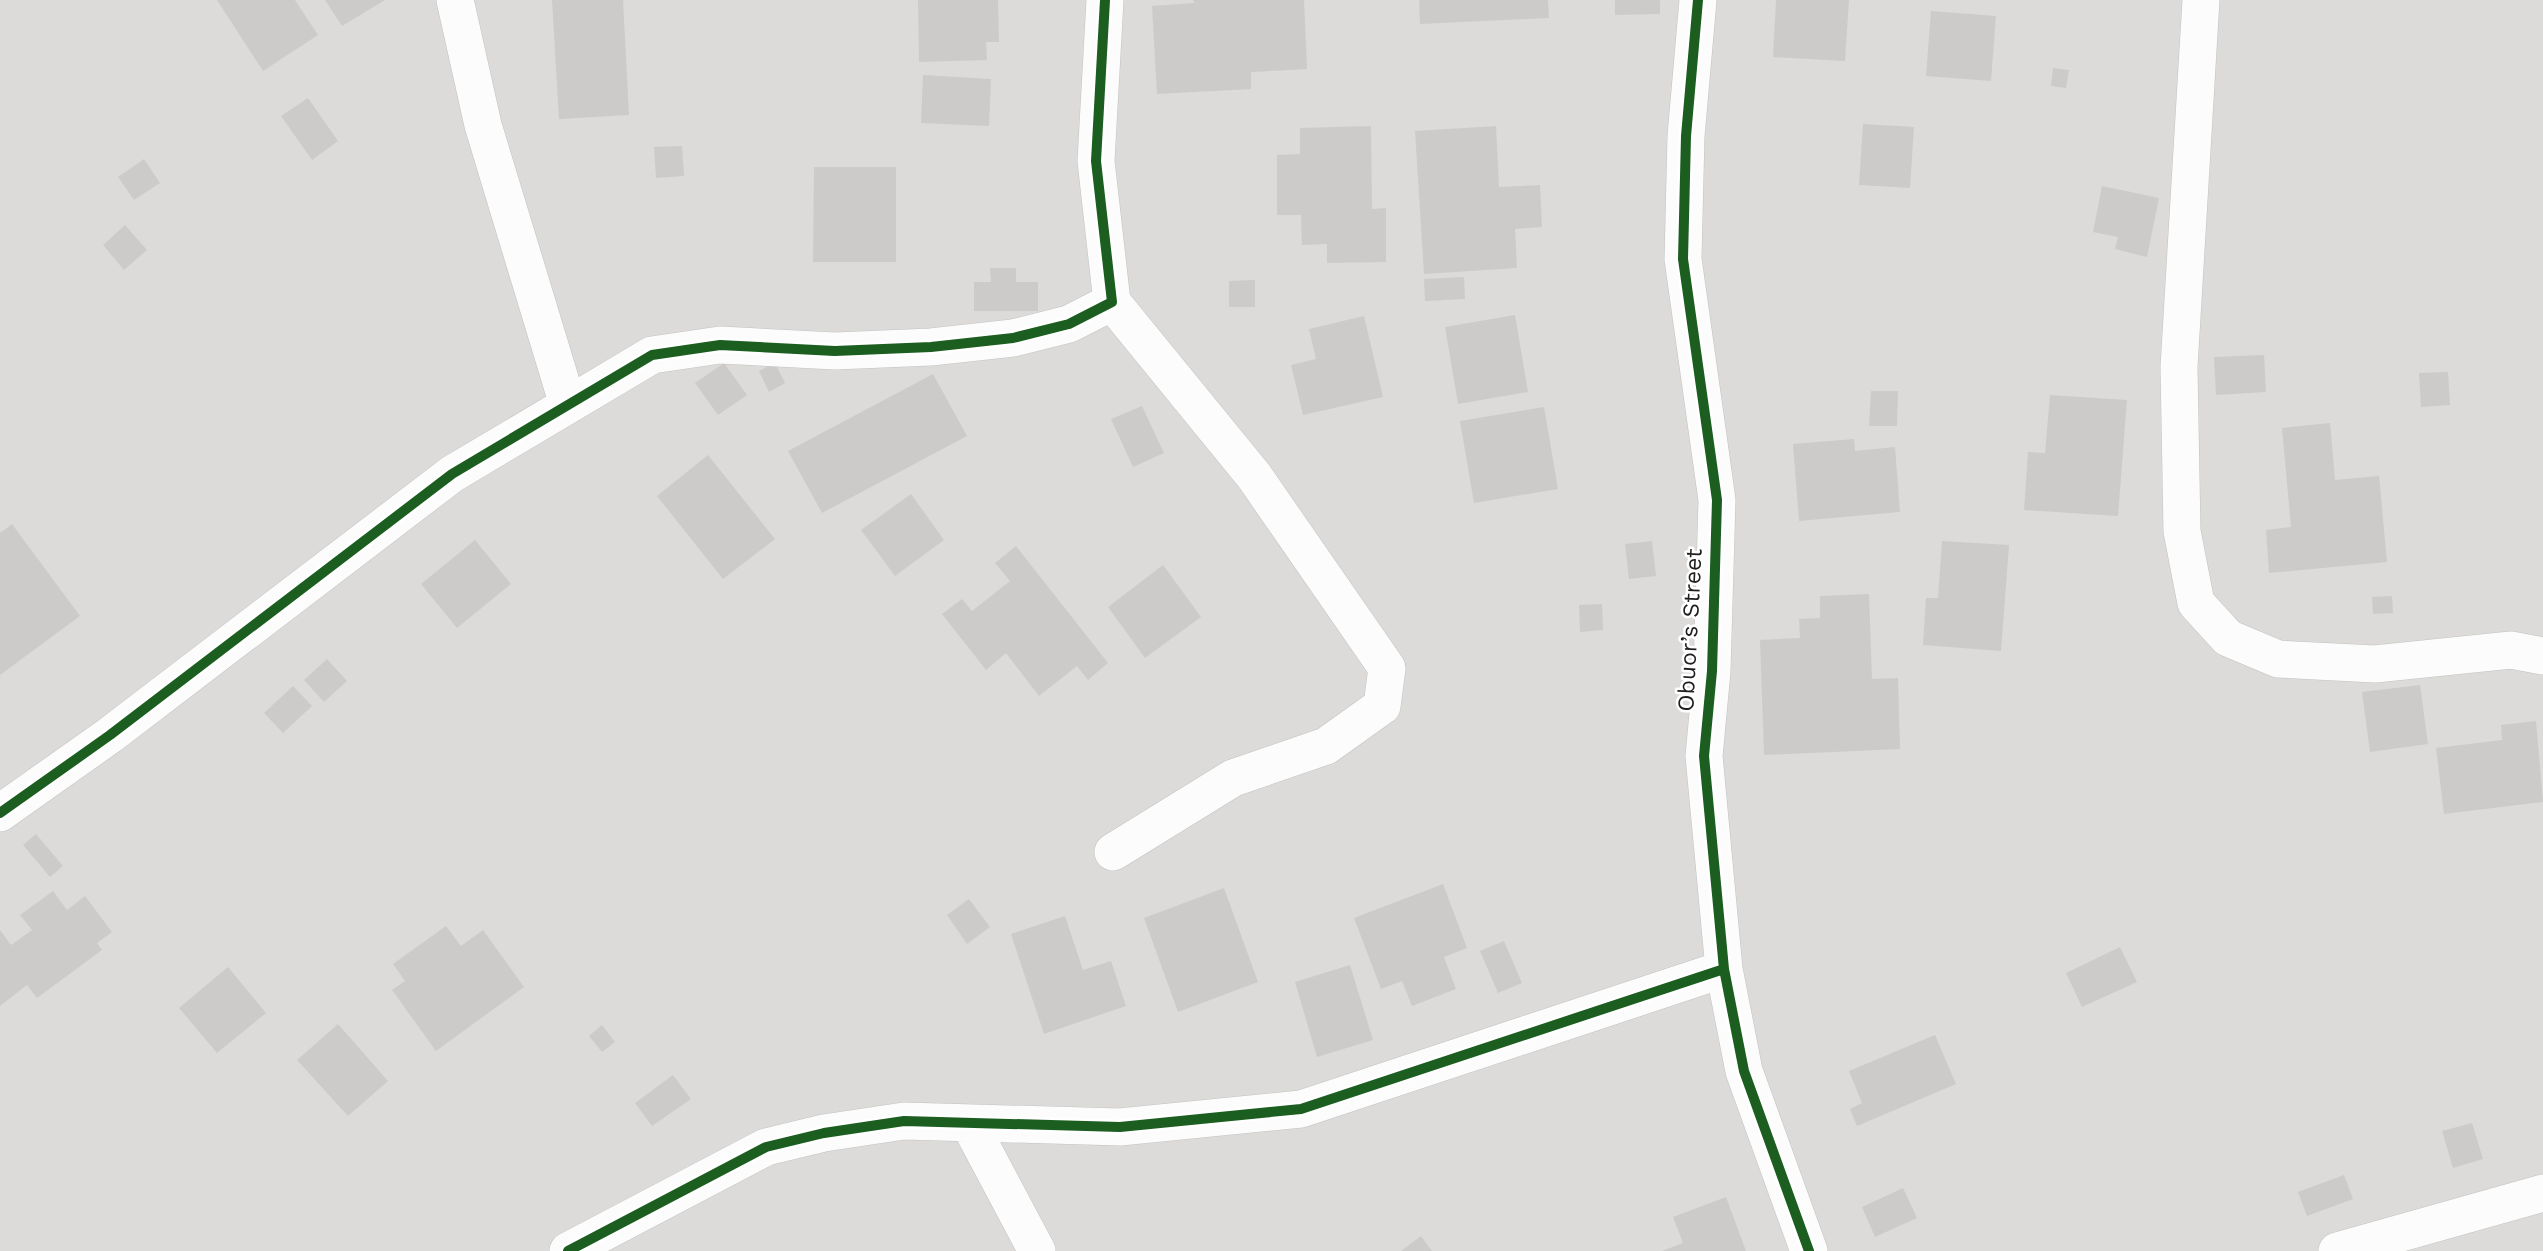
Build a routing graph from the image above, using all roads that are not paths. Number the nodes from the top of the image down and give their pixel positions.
1 (455, 0) edge
2 (1105, 0) edge
3 (1698, 0) edge
4 (2201, 0) edge
5 (1112, 302) junction
6 (568, 405) junction
7 (2543, 656) edge
8 (0, 813) edge
9 (1113, 852) dead end
10 (1724, 969) junction
11 (970, 1122) junction
12 (2543, 1193) edge
13 (568, 1251) edge
14 (1037, 1251) edge
15 (1809, 1251) edge
16 (2337, 1251) edge

1 - 6 street
2 - 5 street
3 - 10 street, Obuor’s Street
4 - 7 street
5 - 6 street
5 - 9 street
6 - 8 street
10 - 11 street
10 - 15 street, Obuor’s Street
11 - 13 street
11 - 14 street
12 - 16 street

